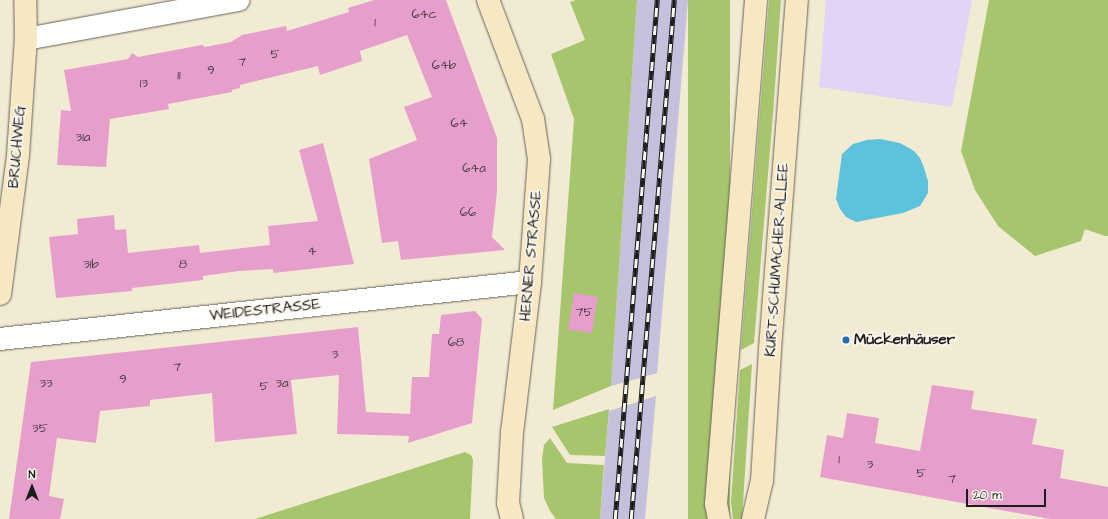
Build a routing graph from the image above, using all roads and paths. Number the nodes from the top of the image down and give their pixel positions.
1 (26, 0) edge
2 (238, 0) edge
3 (488, 0) edge
4 (756, 0) edge
5 (797, 0) edge
6 (26, 39) junction
7 (4, 234) edge
8 (530, 282) junction
9 (0, 294) edge
10 (0, 339) edge
11 (512, 519) edge
12 (719, 519) edge
13 (753, 519) edge

1 - 6 main road, BRUCHWEG
2 - 6 street
3 - 8 main road, HERNER STRASSE
4 - 12 main road
5 - 13 main road, KURT-SCHUMACHER-ALLEE
6 - 7 main road, BRUCHWEG
7 - 9 main road, BRUCHWEG
8 - 10 street, WEIDESTRASSE
8 - 11 main road, HERNER STRASSE

